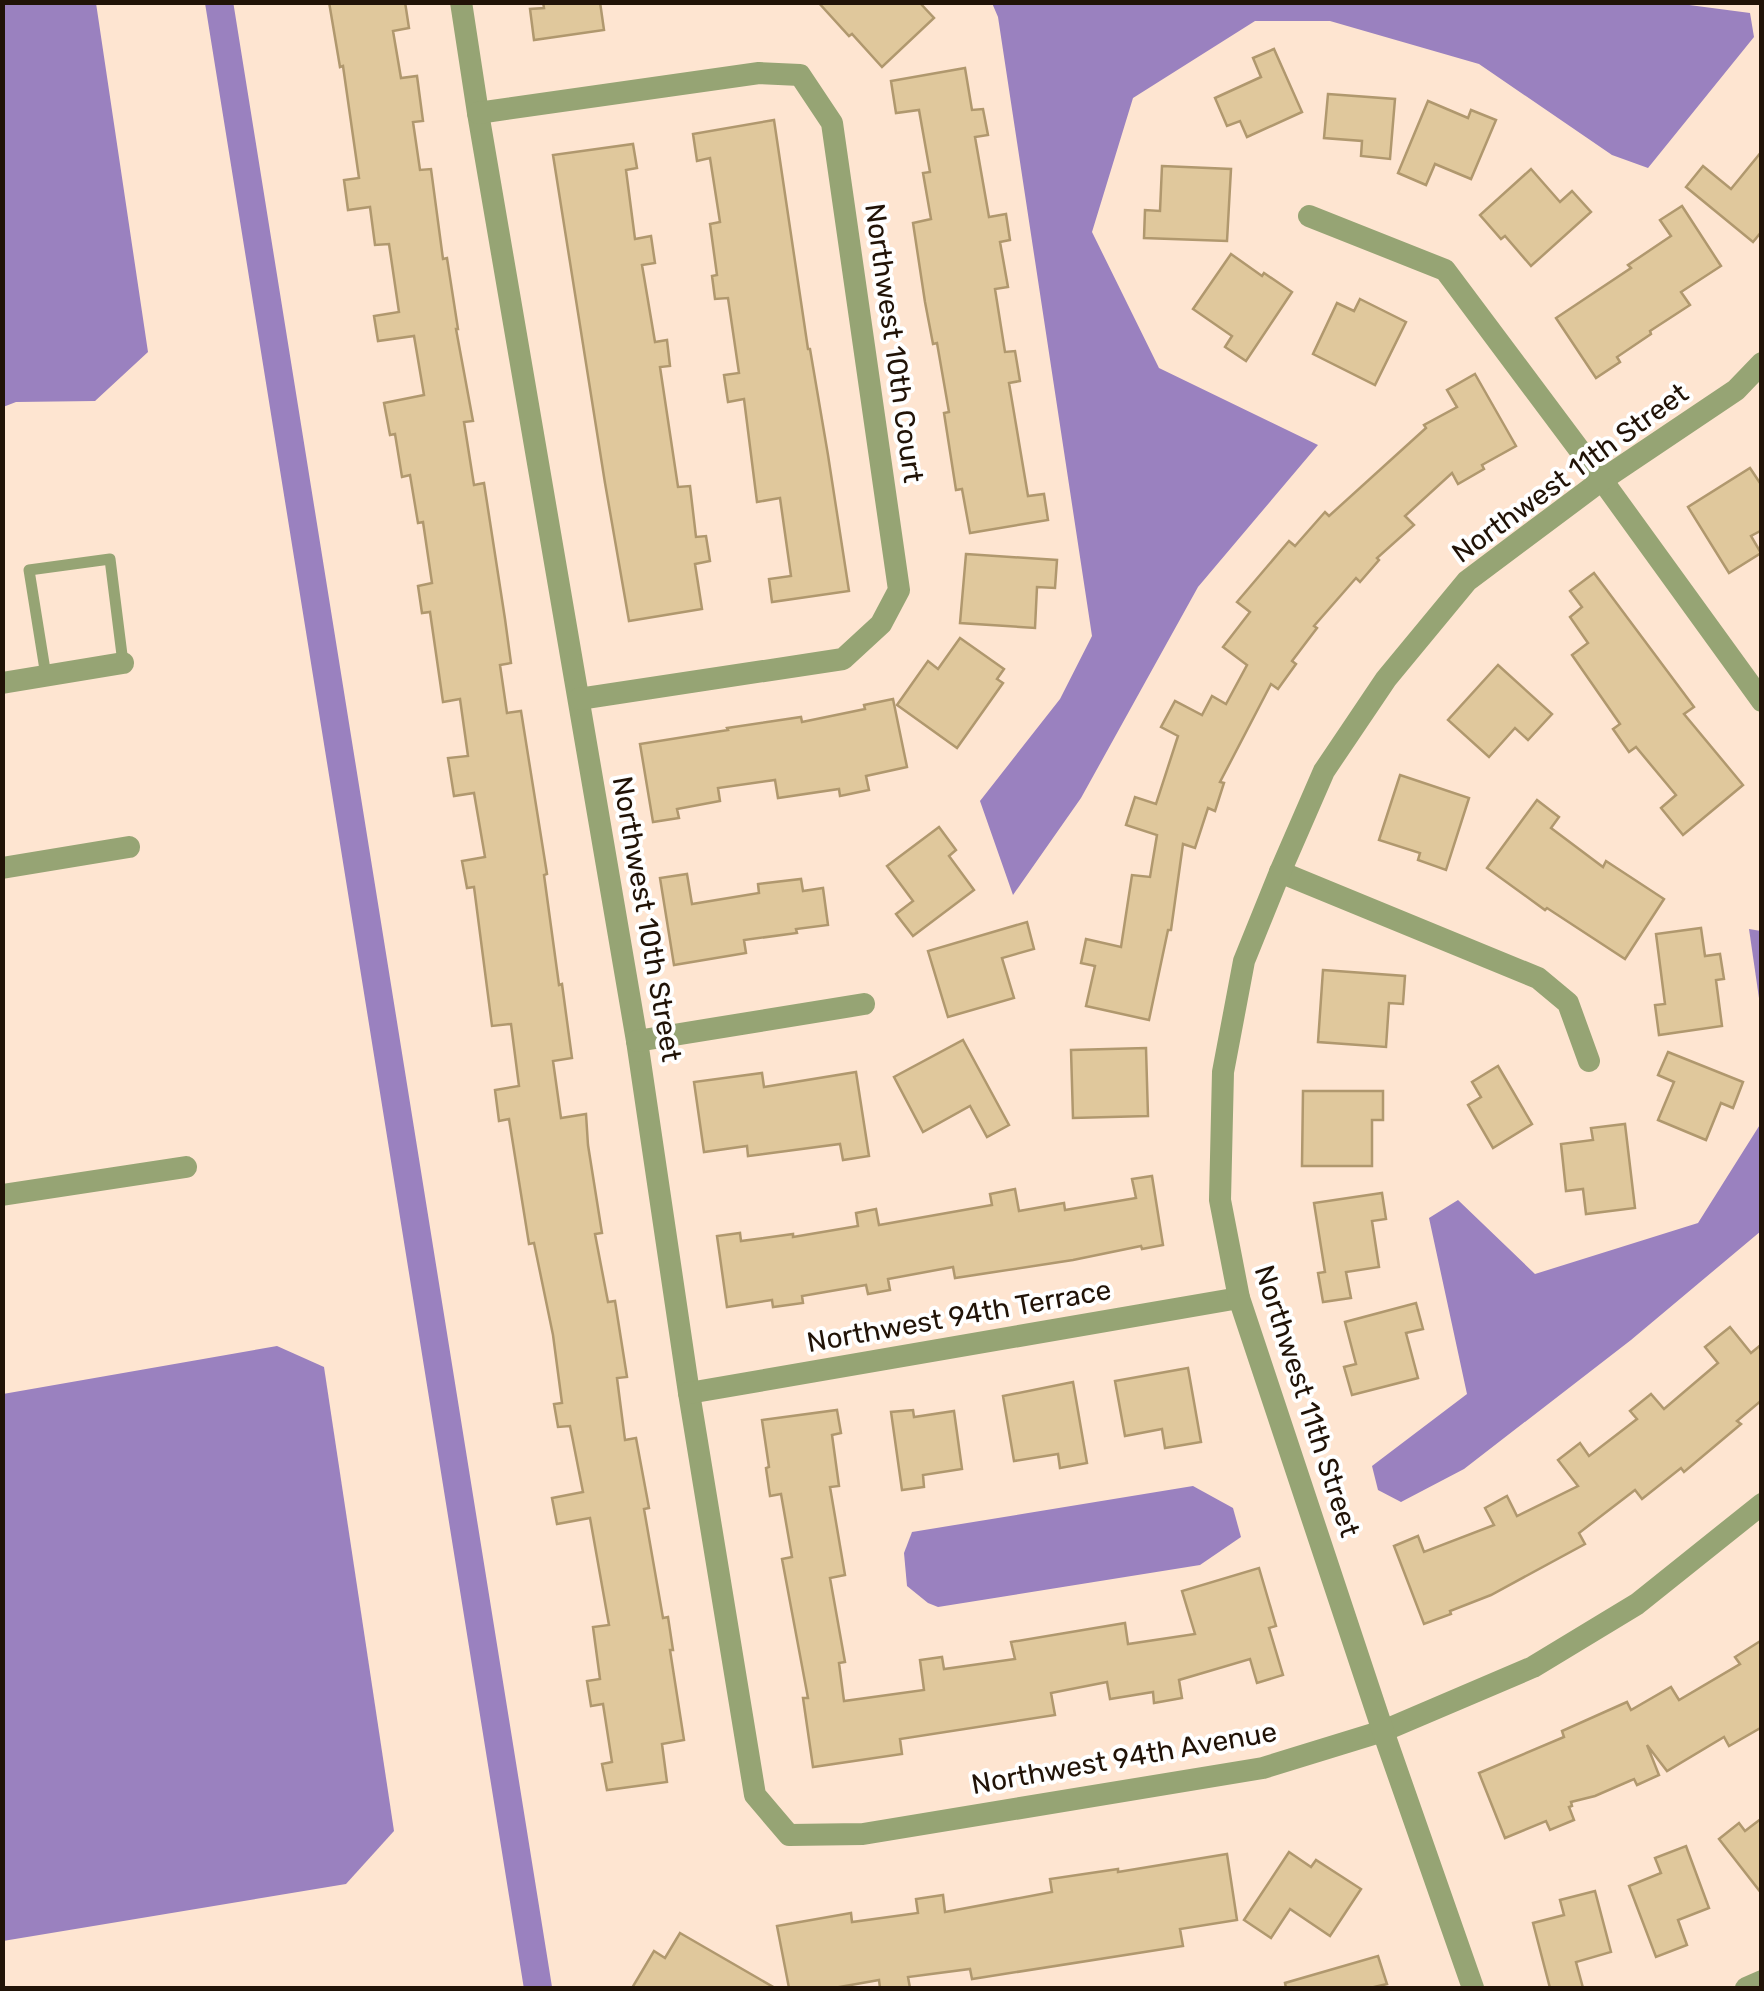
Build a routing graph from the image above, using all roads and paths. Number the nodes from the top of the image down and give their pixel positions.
1 (461, 2) edge
2 (478, 113) junction
3 (1309, 216) dead end
4 (1762, 363) edge
5 (1602, 480) junction
6 (123, 663) joint
7 (46, 676) junction
8 (2, 683) edge
9 (579, 699) junction
10 (1762, 701) edge
11 (129, 848) dead end
12 (2, 868) edge
13 (1280, 872) junction
14 (864, 1004) dead end
15 (638, 1041) junction
16 (1589, 1062) dead end
17 (186, 1168) dead end
18 (2, 1194) edge
19 (1239, 1298) junction
20 (689, 1393) junction
21 (1762, 1504) edge
22 (1383, 1732) junction
23 (790, 1835) joint
24 (1762, 1981) edge
25 (1473, 1988) edge
26 (1746, 1988) edge

1 - 2 street, Northwest 10th Street
2 - 9 street, Northwest 10th Street
2 - 9 street, Northwest 10th Court
3 - 5 street
4 - 5 street, Northwest 11th Street
5 - 10 street
5 - 13 street, Northwest 11th Street
6 - 7 street
6 - 7 lane
7 - 8 street
9 - 15 street, Northwest 10th Street
11 - 12 street
13 - 16 street
13 - 19 street, Northwest 11th Street
14 - 15 street
15 - 20 street, Northwest 10th Street
17 - 18 street
19 - 20 street, Northwest 94th Terrace
19 - 22 street, Northwest 11th Street
20 - 23 street, Northwest 10th Street
21 - 22 street, Northwest 94th Avenue
22 - 23 street, Northwest 94th Avenue
22 - 25 street, Northwest 11th Street
24 - 26 street

